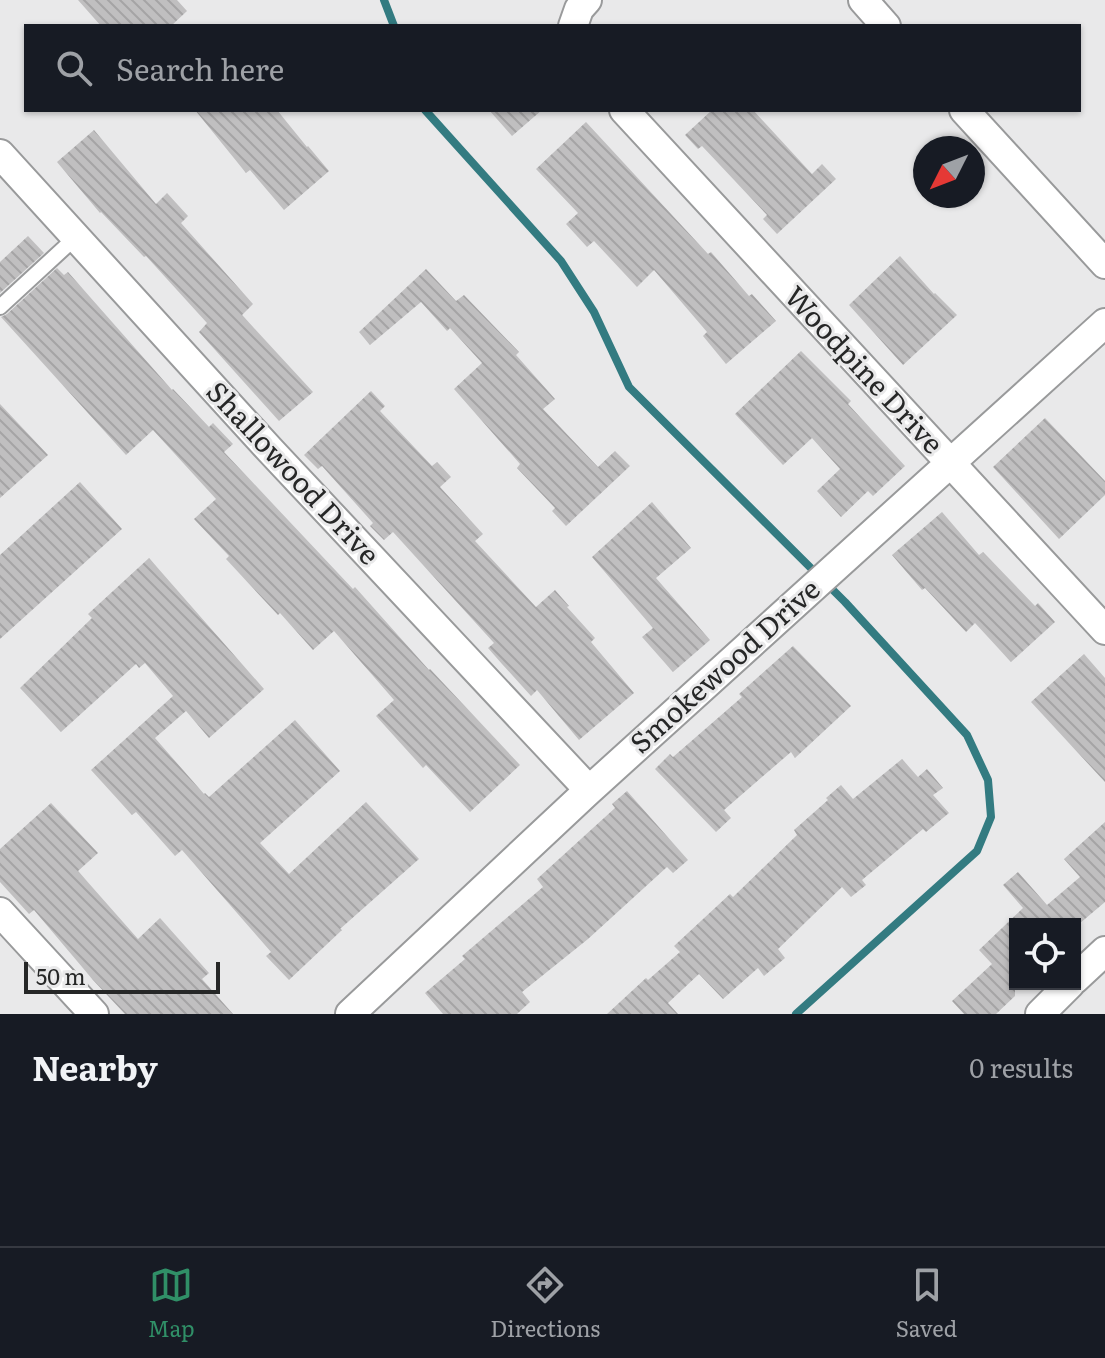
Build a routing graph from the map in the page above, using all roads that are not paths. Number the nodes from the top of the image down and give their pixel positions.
1 (587, 0) edge
2 (863, 0) edge
3 (574, 24) edge
4 (884, 24) edge
5 (626, 112) edge
6 (966, 112) edge
7 (0, 154) edge
8 (76, 237) junction
9 (1105, 264) edge
10 (0, 307) edge
11 (1105, 323) edge
12 (951, 464) junction
13 (1105, 630) edge
14 (589, 790) junction
15 (3, 920) edge
16 (1105, 951) edge
17 (1081, 973) edge
18 (1064, 990) edge
19 (94, 1014) edge
20 (350, 1014) edge
21 (1040, 1014) edge

1 - 3 street
2 - 4 street
5 - 12 street, Woodpine Drive
6 - 9 street
7 - 8 street, Shallowood Drive
8 - 10 lane
8 - 14 street, Shallowood Drive
11 - 12 street, Smokewood Drive
12 - 13 street, Woodpine Drive
12 - 14 street, Smokewood Drive
14 - 20 street, Smokewood Drive
15 - 19 street
16 - 17 street
18 - 21 street

